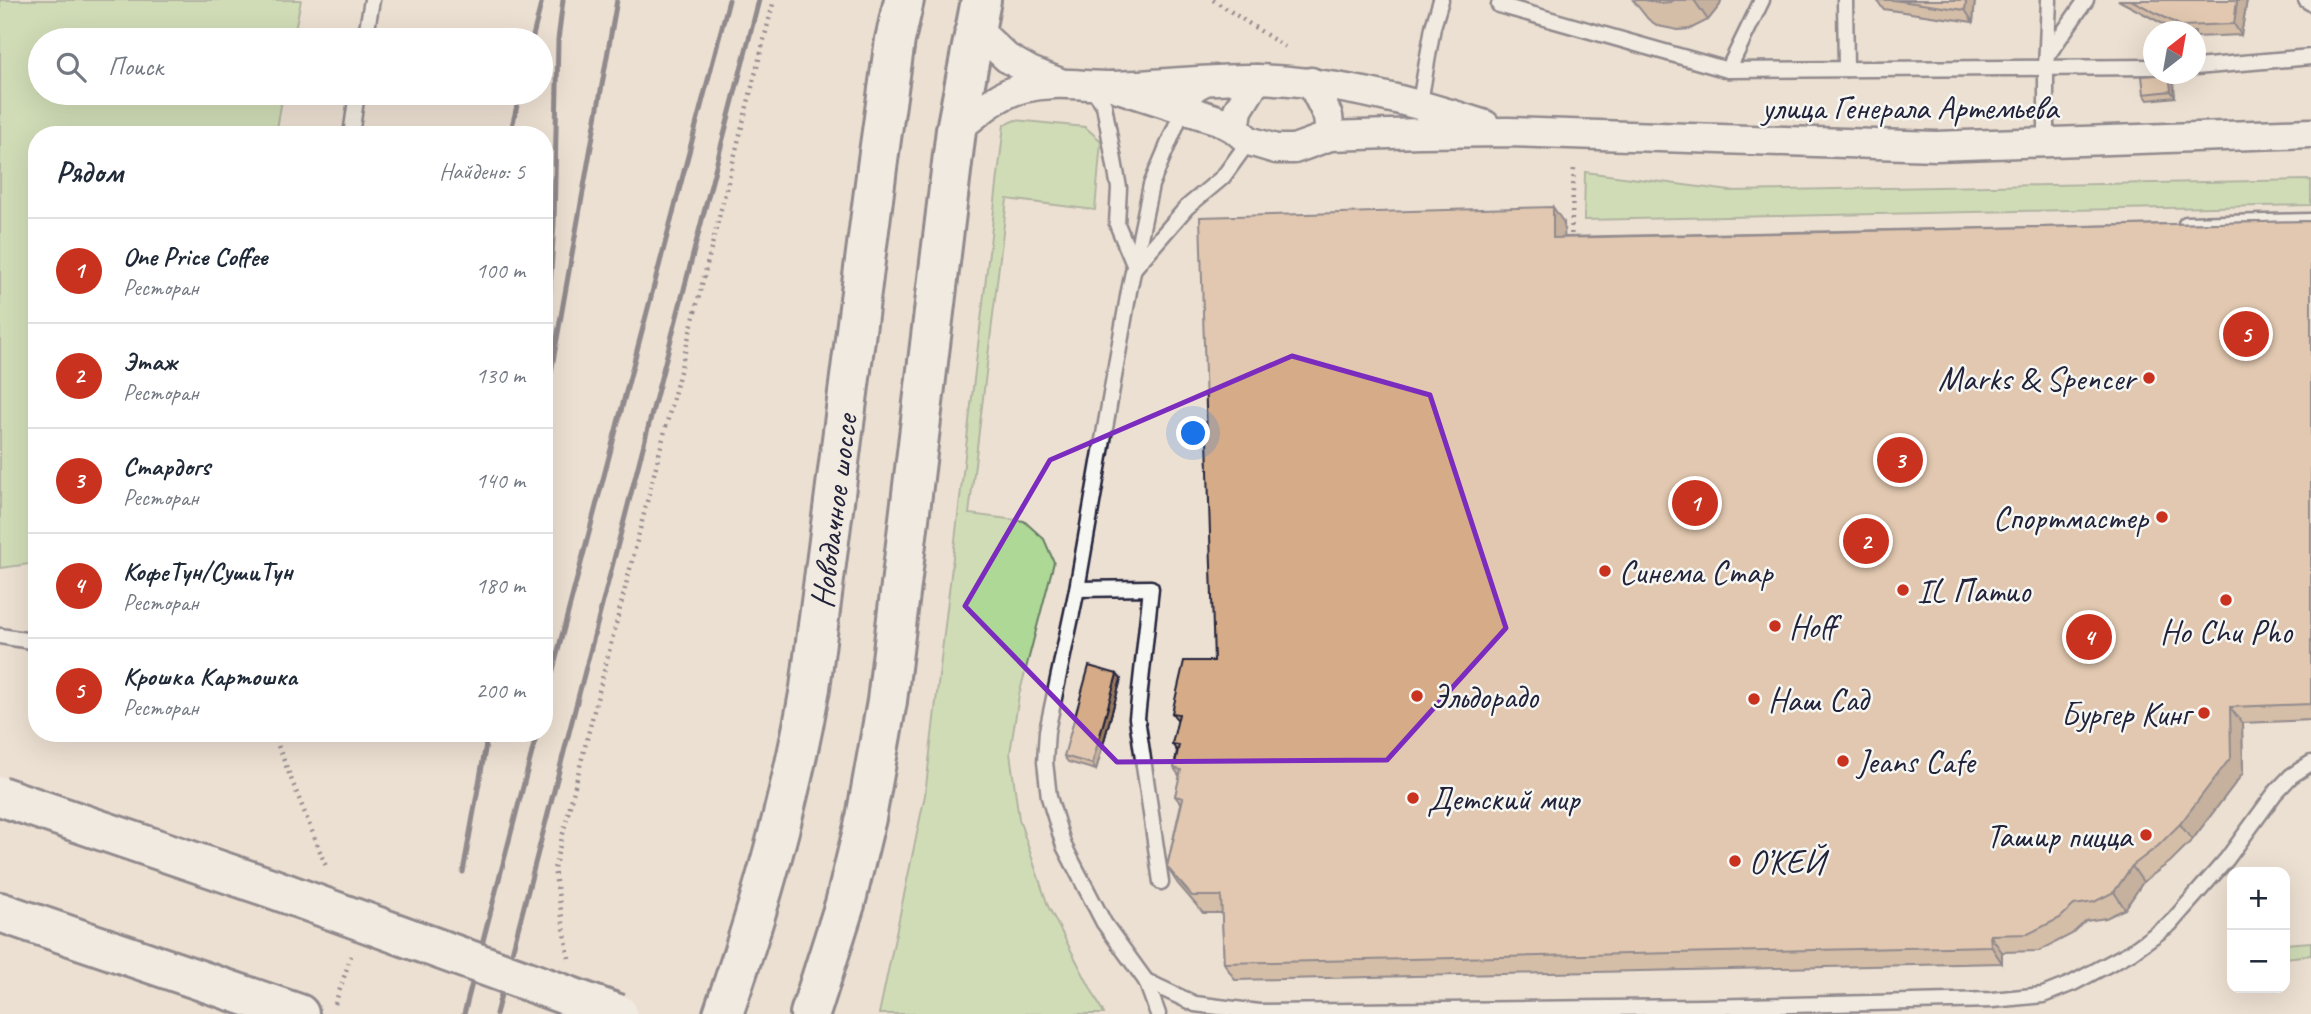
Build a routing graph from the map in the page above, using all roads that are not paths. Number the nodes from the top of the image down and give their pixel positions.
1 (372, 0) edge
2 (904, 0) edge
3 (1441, 0) edge
4 (1762, 0) edge
5 (1845, 0) edge
6 (2049, 0) edge
7 (2086, 0) edge
8 (2306, 0) edge
9 (2311, 3) edge
10 (1499, 5) dead end
11 (978, 15) edge
12 (367, 28) edge
13 (2311, 57) edge
14 (2046, 63) junction
15 (2206, 65) edge
16 (2143, 67) edge
17 (1846, 69) junction
18 (1728, 70) junction
19 (1222, 79) junction
20 (1257, 79) junction
21 (1058, 82) junction
22 (1311, 82) junction
23 (1101, 85) junction
24 (1419, 103) junction
25 (355, 105) edge
26 (1183, 109) junction
27 (352, 126) edge
28 (956, 130) junction
29 (1508, 132) junction
30 (1420, 133) junction
31 (2311, 133) edge
32 (1242, 135) junction
33 (1330, 136) junction
34 (2046, 143) junction
35 (2311, 220) edge
36 (2171, 224) edge
37 (1135, 267) junction
38 (1077, 589) junction
39 (0, 636) edge
40 (28, 641) edge
41 (2311, 763) edge
42 (0, 796) edge
43 (1161, 882) dead end
44 (0, 912) edge
45 (1146, 981) junction
46 (1259, 1013) edge
47 (299, 1014) edge
48 (618, 1014) edge
49 (723, 1014) edge
50 (810, 1014) edge
51 (1158, 1014) edge

1 - 12 lane
2 - 49 main road, Новодачное шоссе
3 - 24 lane
4 - 18 lane
5 - 17 lane
6 - 14 lane
7 - 14 lane
8 - 9 lane
10 - 18 lane
11 - 21 street
11 - 28 main road
13 - 15 lane
14 - 16 lane
14 - 17 lane
14 - 34 lane
17 - 18 lane
19 - 20 street, улица Генерала Артемьева
19 - 23 street, улица Генерала Артемьева
19 - 26 lane
20 - 22 street, улица Генерала Артемьева
20 - 32 street
21 - 23 street, улица Генерала Артемьева
21 - 28 street
22 - 24 street, улица Генерала Артемьева
22 - 33 street
23 - 26 street, улица Генерала Артемьева
23 - 37 lane
24 - 29 street, улица Генерала Артемьева
24 - 30 lane
25 - 27 lane
26 - 32 street, улица Генерала Артемьева
26 - 37 lane
28 - 50 main road
29 - 30 street, улица Генерала Артемьева
29 - 34 street, улица Генерала Артемьева
30 - 33 street, улица Генерала Артемьева
31 - 34 street, улица Генерала Артемьева
32 - 33 street, улица Генерала Артемьева
32 - 37 lane
35 - 36 lane
37 - 38 lane
38 - 43 lane
38 - 45 lane
39 - 40 lane
41 - 46 lane
42 - 48 main road, bridge
44 - 47 main road
45 - 46 lane
45 - 51 lane

